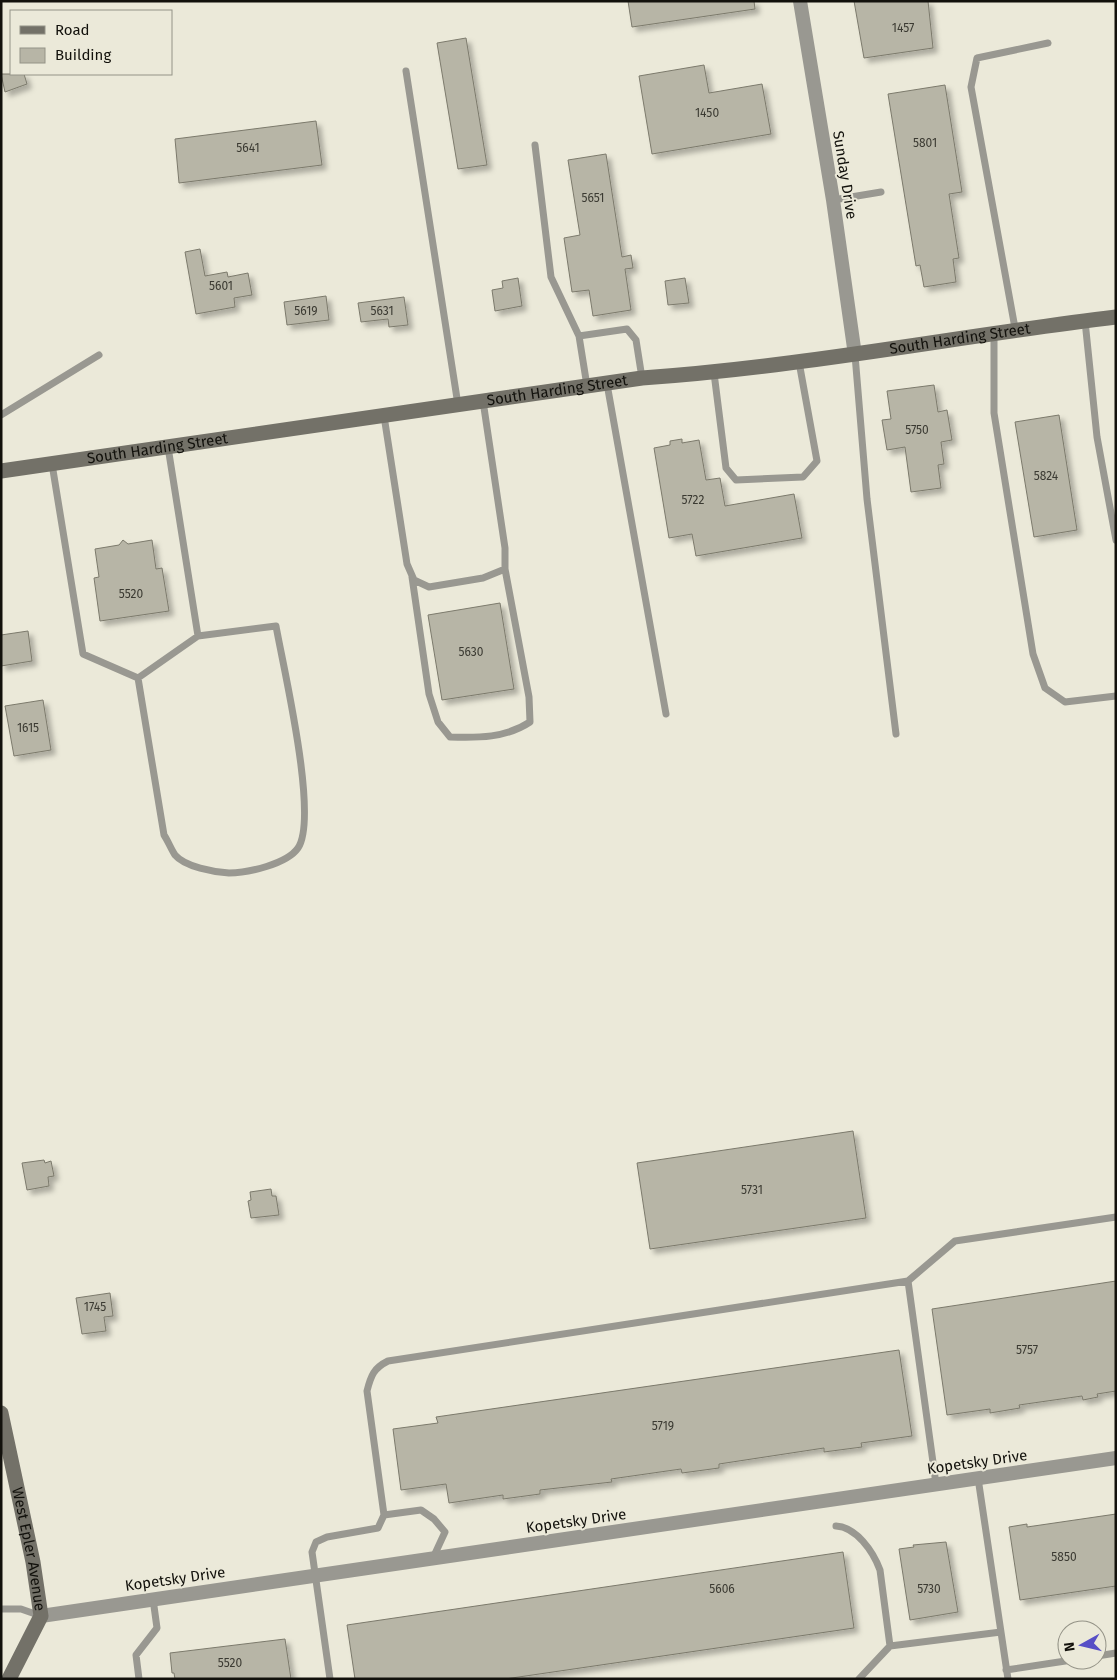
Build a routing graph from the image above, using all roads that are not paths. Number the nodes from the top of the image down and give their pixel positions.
1 (800, 1) edge
2 (1048, 43) dead end
3 (406, 71) dead end
4 (535, 145) dead end
5 (881, 192) dead end
6 (833, 200) junction
7 (1116, 317) edge
8 (1085, 320) junction
9 (1016, 328) junction
10 (994, 332) junction
11 (579, 336) junction
12 (99, 355) dead end
13 (855, 355) junction
14 (800, 362) junction
15 (714, 373) junction
16 (642, 378) junction
17 (606, 384) junction
18 (587, 386) junction
19 (483, 402) junction
20 (458, 405) junction
21 (1, 415) edge
22 (384, 416) junction
23 (168, 447) junction
24 (52, 464) junction
25 (1, 471) edge
26 (1116, 540) edge
27 (505, 569) junction
28 (412, 575) junction
29 (198, 636) junction
30 (138, 678) junction
31 (1116, 696) edge
32 (666, 714) dead end
33 (896, 734) dead end
34 (1116, 1217) edge
35 (908, 1281) junction
36 (1, 1413) edge
37 (1116, 1458) edge
38 (978, 1478) junction
39 (936, 1484) junction
40 (384, 1515) junction
41 (836, 1526) dead end
42 (433, 1558) junction
43 (314, 1575) junction
44 (153, 1599) junction
45 (1, 1609) edge
46 (41, 1616) junction
47 (1001, 1632) junction
48 (890, 1646) junction
49 (1057, 1662) edge
50 (1006, 1670) junction
51 (9, 1679) edge
52 (139, 1679) edge
53 (330, 1679) edge
54 (859, 1679) edge
55 (1008, 1679) edge

1 - 6 street, Sunday Drive
2 - 9 lane
3 - 20 lane
4 - 11 lane
5 - 6 lane
6 - 13 street, Sunday Drive
7 - 8 street, South Harding Street
8 - 9 street, South Harding Street
8 - 26 lane
9 - 10 street, South Harding Street
10 - 13 street, South Harding Street
10 - 31 lane
11 - 16 lane
11 - 18 lane
12 - 21 lane
13 - 14 street, South Harding Street
13 - 33 lane
14 - 15 street, South Harding Street
14 - 15 lane
15 - 16 street, South Harding Street
16 - 17 street, South Harding Street
17 - 18 street, South Harding Street
17 - 32 lane
18 - 19 street, South Harding Street
19 - 20 street, South Harding Street
19 - 27 lane
20 - 22 street, South Harding Street
22 - 23 street, South Harding Street
22 - 28 lane
23 - 24 street, South Harding Street
23 - 29 lane
24 - 25 street, South Harding Street
24 - 30 lane
27 - 28 lane
27 - 28 lane
29 - 30 lane
29 - 30 lane
34 - 35 lane
35 - 39 lane
35 - 40 lane
36 - 46 street, West Epler Avenue
37 - 38 street, Kopetsky Drive
38 - 39 street, Kopetsky Drive
38 - 47 lane
39 - 42 street, Kopetsky Drive
40 - 42 lane
40 - 43 lane
41 - 48 lane
42 - 43 street, Kopetsky Drive
43 - 44 street, Kopetsky Drive
43 - 53 lane
44 - 46 street, Kopetsky Drive
44 - 52 lane
45 - 46 lane
46 - 51 street, West Epler Avenue
47 - 48 lane
47 - 50 lane
48 - 54 lane
49 - 50 lane
50 - 55 lane

